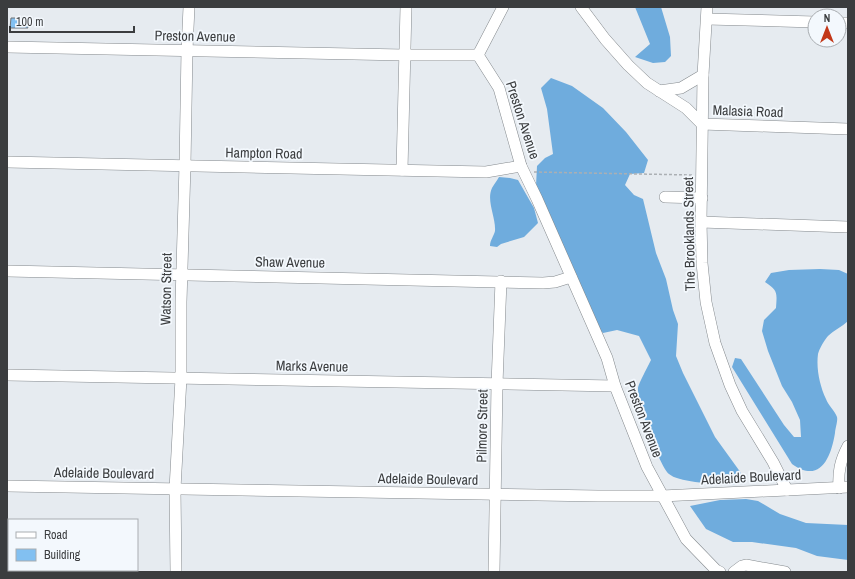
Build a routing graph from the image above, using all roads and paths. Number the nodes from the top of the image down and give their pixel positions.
1 (189, 7) edge
2 (406, 7) edge
3 (504, 7) edge
4 (581, 7) edge
5 (707, 7) edge
6 (707, 19) junction
7 (807, 22) edge
8 (7, 48) edge
9 (187, 50) junction
10 (404, 55) junction
11 (478, 55) junction
12 (703, 75) junction
13 (659, 91) junction
14 (702, 124) junction
15 (848, 129) edge
16 (7, 162) edge
17 (185, 165) junction
18 (522, 169) junction
19 (402, 170) junction
20 (702, 176) junction
21 (664, 197) dead end
22 (702, 198) junction
23 (701, 222) junction
24 (848, 227) edge
25 (7, 271) edge
26 (182, 275) junction
27 (571, 278) junction
28 (501, 281) junction
29 (7, 375) edge
30 (181, 378) junction
31 (497, 384) junction
32 (616, 386) junction
33 (848, 446) edge
34 (7, 486) edge
35 (844, 488) edge
36 (175, 489) junction
37 (787, 490) junction
38 (496, 495) junction
39 (662, 496) junction
40 (717, 571) edge
41 (176, 572) edge
42 (494, 572) edge
43 (734, 572) edge
44 (785, 572) edge

1 - 9 street, Watson Street
2 - 10 street
3 - 11 street
4 - 13 street, Malasia Road
5 - 6 street, The Brooklands Street
6 - 7 street
6 - 12 street, The Brooklands Street
8 - 9 street, Preston Avenue
9 - 10 street, Preston Avenue
9 - 17 street, Watson Street
10 - 11 street, Preston Avenue
10 - 19 street
11 - 18 street, Preston Avenue
12 - 13 street
12 - 14 street, The Brooklands Street
13 - 14 street, Malasia Road
14 - 15 street, Malasia Road
14 - 20 street, The Brooklands Street
16 - 17 street, Hampton Road
17 - 19 street, Hampton Road
17 - 26 street, Watson Street
18 - 19 street, Hampton Road
18 - 20 path
18 - 27 street, Preston Avenue
20 - 22 street, The Brooklands Street
21 - 22 street
22 - 23 street, The Brooklands Street
23 - 24 street
23 - 37 street, The Brooklands Street
25 - 26 street, Shaw Avenue
26 - 28 street, Shaw Avenue
26 - 30 street, Watson Street
27 - 28 street, Shaw Avenue
27 - 32 street, Preston Avenue
28 - 31 street, Pilmore Street
29 - 30 street, Marks Avenue
30 - 31 street, Marks Avenue
30 - 36 street, Watson Street
31 - 32 street, Marks Avenue
31 - 38 street, Pilmore Street
32 - 39 street, Preston Avenue
33 - 35 street
34 - 36 street, Adelaide Boulevard
35 - 37 street, Adelaide Boulevard
36 - 38 street, Adelaide Boulevard
36 - 41 street, Watson Street
37 - 39 street, Adelaide Boulevard
38 - 39 street, Adelaide Boulevard
38 - 42 street, Pilmore Street
39 - 40 street, Preston Avenue
43 - 44 street

